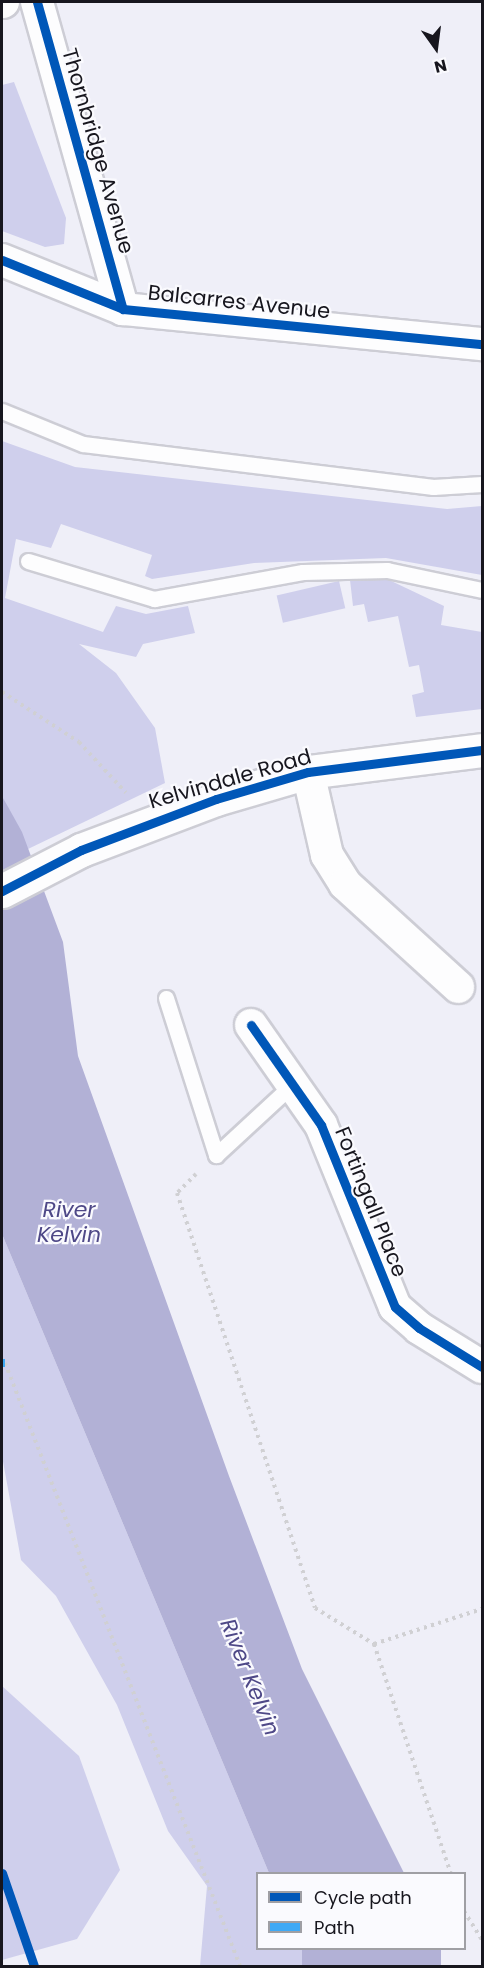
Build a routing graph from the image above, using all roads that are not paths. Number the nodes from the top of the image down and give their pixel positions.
1 (37, 2) edge
2 (2, 260) edge
3 (123, 309) junction
4 (483, 344) edge
5 (2, 411) edge
6 (483, 484) edge
7 (27, 561) dead end
8 (483, 590) edge
9 (483, 750) edge
10 (308, 772) junction
11 (2, 891) edge
12 (458, 987) dead end
13 (166, 998) dead end
14 (251, 1025) dead end
15 (293, 1084) junction
16 (483, 1367) edge

1 - 3 street, Thornbridge Avenue
2 - 3 street, Balcarres Avenue
3 - 4 street, Balcarres Avenue
5 - 6 lane
7 - 8 lane
9 - 10 street, Kelvindale Road
10 - 11 street, Kelvindale Road
10 - 12 street
13 - 15 lane
14 - 15 street, Fortingall Place
15 - 16 street, Fortingall Place

